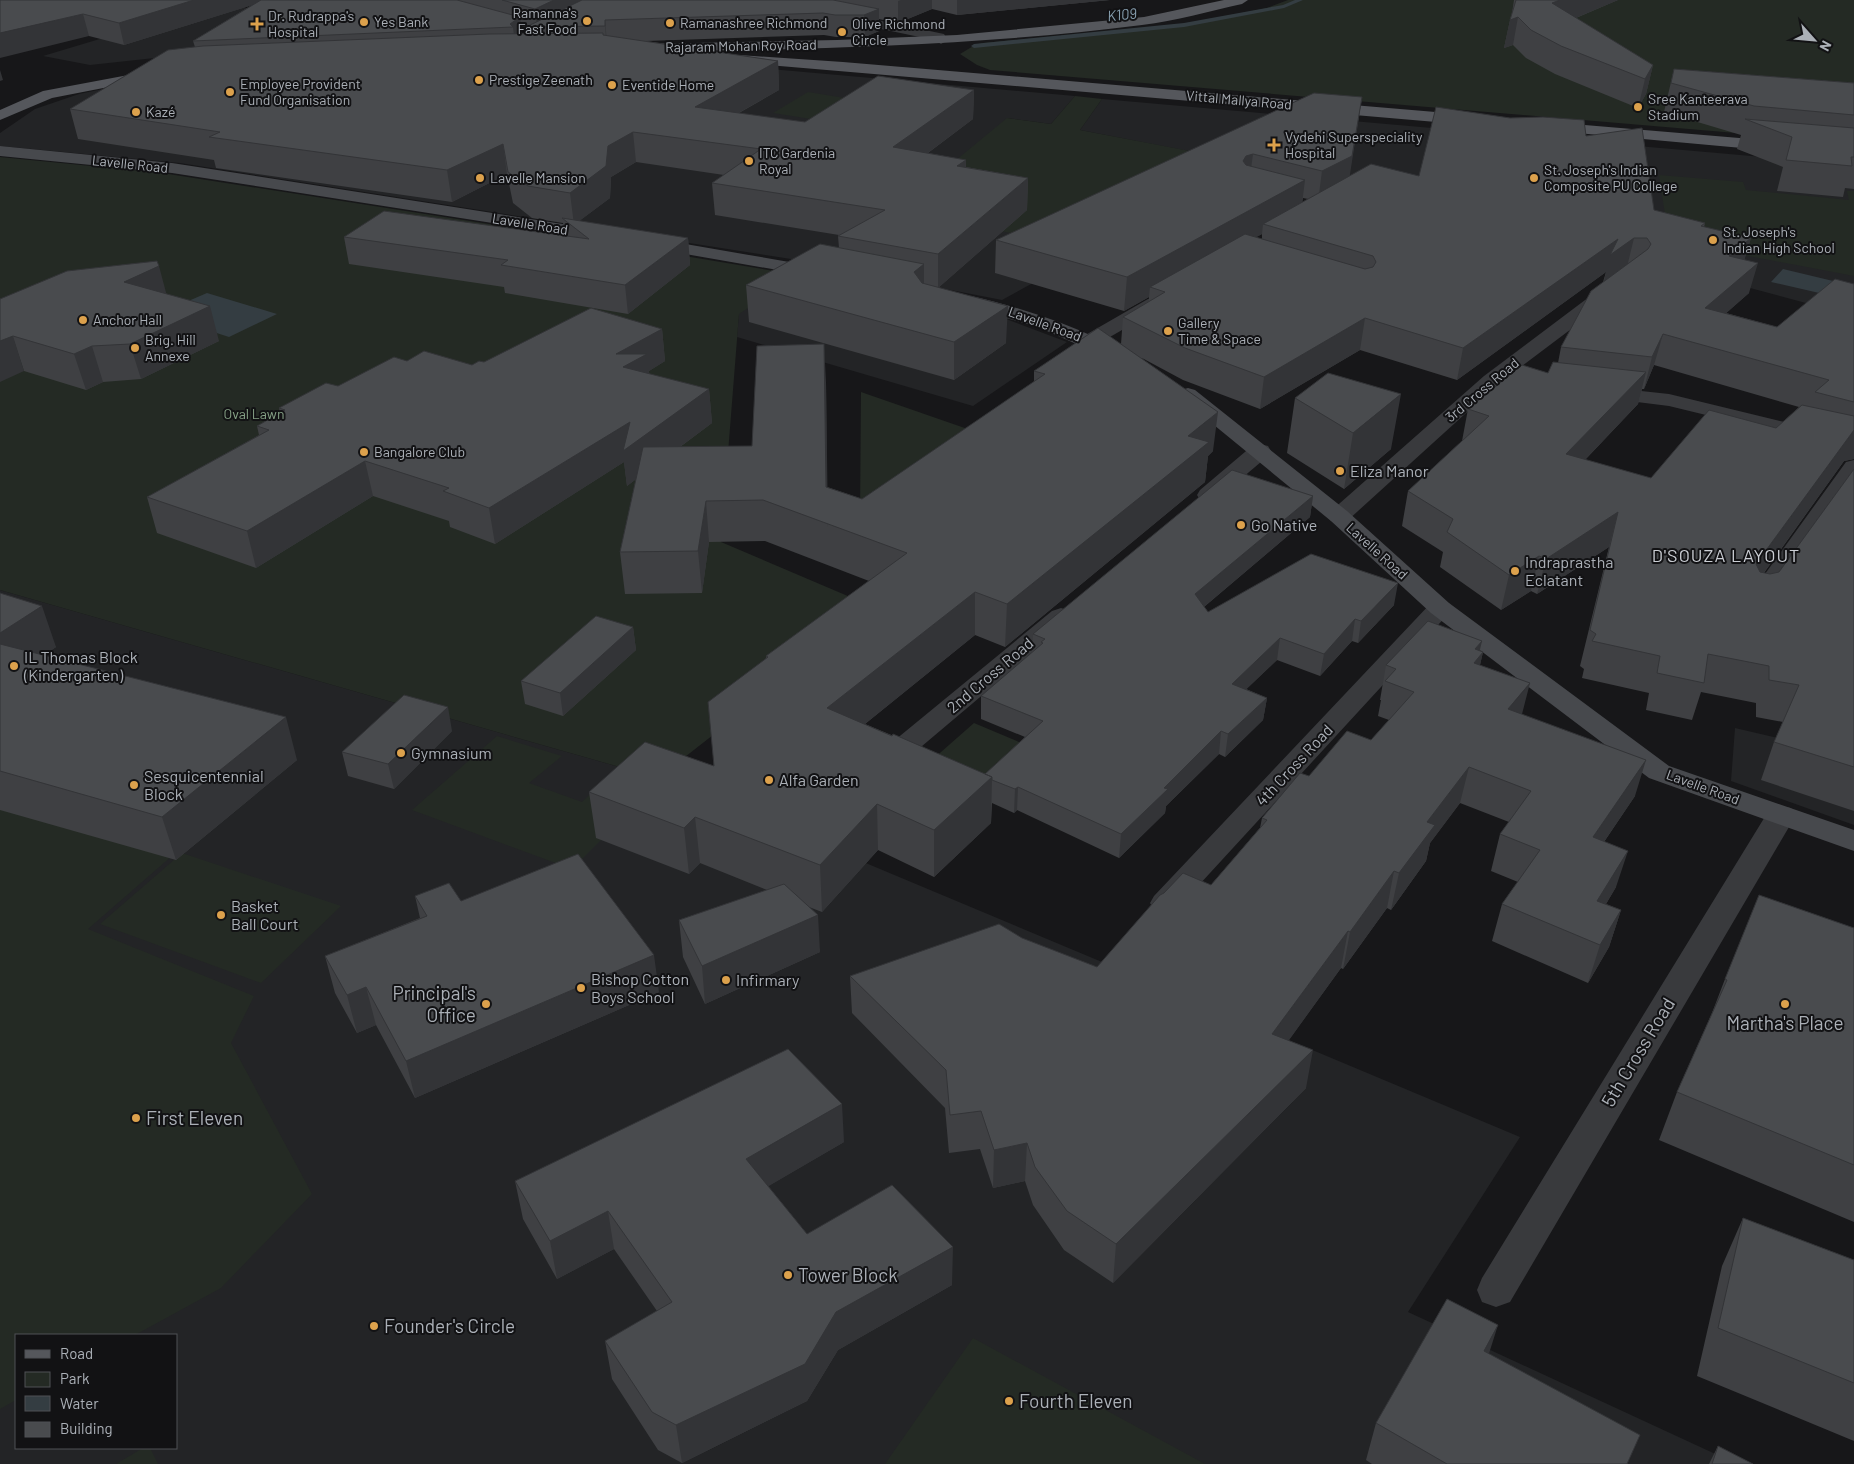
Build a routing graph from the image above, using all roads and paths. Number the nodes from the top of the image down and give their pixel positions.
1 (1242, 0) edge
2 (849, 4) edge
3 (960, 38) junction
4 (941, 40) junction
5 (856, 44) junction
6 (946, 59) junction
7 (834, 65) junction
8 (976, 79) junction
9 (24, 90) dead end
10 (48, 94) junction
11 (0, 108) edge
12 (0, 116) edge
13 (1484, 121) edge
14 (1537, 126) edge
15 (1785, 147) edge
16 (0, 151) edge
17 (840, 276) edge
18 (1625, 279) edge
19 (1173, 293) edge
20 (954, 299) edge
21 (1089, 341) junction
22 (1130, 362) edge
23 (1491, 380) junction
24 (1171, 383) edge
25 (1521, 383) edge
26 (1580, 390) edge
27 (1854, 445) edge
28 (1260, 451) junction
29 (1854, 467) edge
30 (1191, 508) edge
31 (1339, 516) junction
32 (1758, 601) edge
33 (1076, 604) edge
34 (1440, 608) junction
35 (905, 746) edge
36 (1781, 815) junction
37 (1854, 841) edge
38 (1148, 921) edge
39 (1496, 1290) dead end

1 - 3 main road, Rajaram Mohan Roy Road
2 - 4 street
3 - 4 main road, Rajaram Mohan Roy Road
3 - 6 main road
4 - 5 main road, Rajaram Mohan Roy Road
4 - 6 main road
5 - 7 main road
5 - 7 main road, Rajaram Mohan Roy Road
6 - 8 main road
7 - 8 main road, Rajaram Mohan Roy Road
8 - 13 main road, Vittal Mallya Road
9 - 10 main road
10 - 11 main road
10 - 12 main road
14 - 15 main road
16 - 17 street, Lavelle Road
18 - 23 street, 3rd Cross Road
19 - 21 street
20 - 21 street, Lavelle Road
21 - 22 street, Lavelle Road
23 - 25 street
23 - 31 street, 3rd Cross Road
24 - 28 street, Lavelle Road
26 - 27 street
28 - 30 street
28 - 31 street, Lavelle Road
29 - 32 street
31 - 34 street, Lavelle Road
33 - 35 street, 2nd Cross Road
34 - 36 street, Lavelle Road
34 - 38 street, 4th Cross Road
36 - 37 street, Lavelle Road
36 - 39 street, 5th Cross Road

